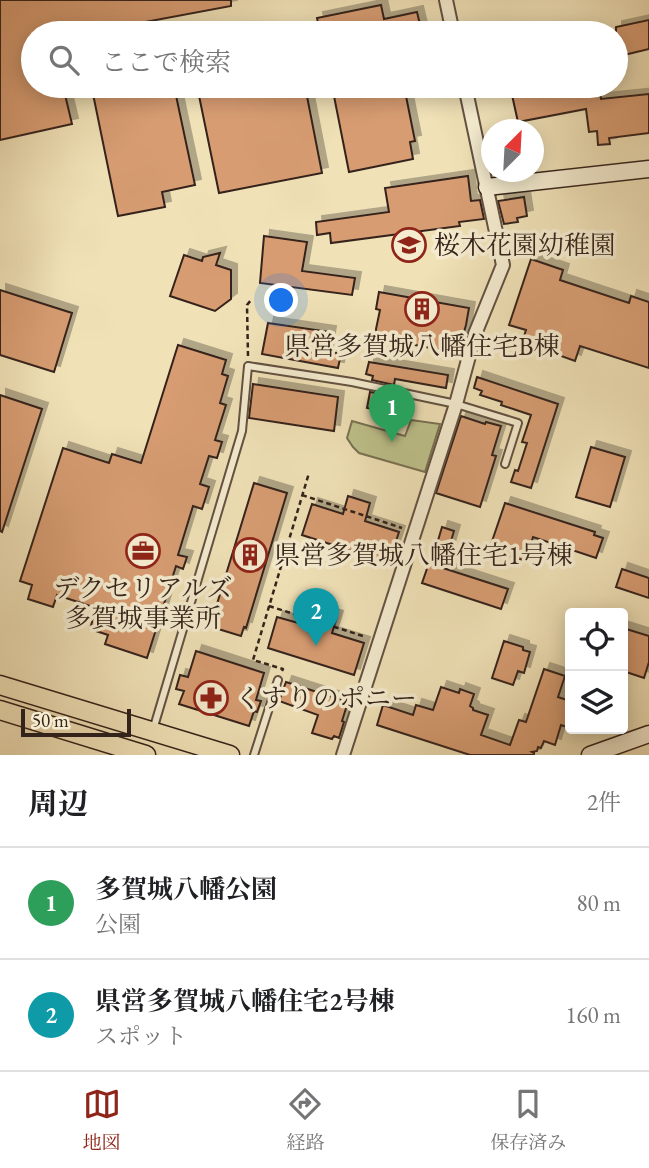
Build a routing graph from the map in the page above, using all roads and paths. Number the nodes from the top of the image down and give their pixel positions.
1 (446, 0) edge
2 (450, 21) edge
3 (468, 98) edge
4 (649, 169) edge
5 (487, 187) junction
6 (251, 300) dead end
7 (248, 366) junction
8 (456, 404) junction
9 (505, 464) dead end
10 (309, 473) dead end
11 (303, 495) junction
12 (415, 532) junction
13 (269, 606) junction
14 (379, 642) junction
15 (245, 657) dead end
16 (253, 660) junction
17 (278, 680) joint
18 (0, 685) edge
19 (0, 710) edge
20 (152, 732) junction
21 (649, 734) edge
22 (146, 755) edge
23 (230, 755) edge
24 (254, 755) edge
25 (343, 755) edge
26 (590, 755) edge

1 - 2 street
3 - 5 street
4 - 5 street
5 - 8 street
6 - 7 path
7 - 8 lane
7 - 20 lane
8 - 9 lane
8 - 12 street
10 - 11 path
11 - 12 path
11 - 13 path
12 - 14 street
13 - 14 path
13 - 16 path
14 - 25 street
15 - 16 path
16 - 17 path
17 - 24 lane
18 - 20 main road
19 - 22 main road
20 - 23 main road
21 - 26 street

